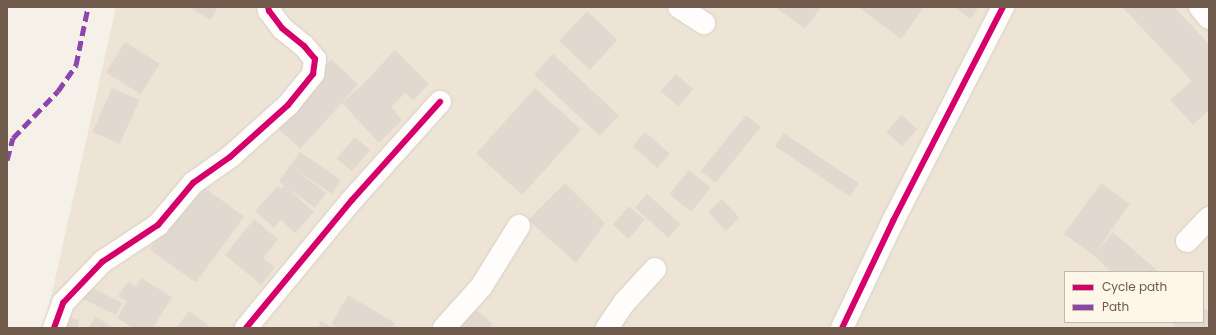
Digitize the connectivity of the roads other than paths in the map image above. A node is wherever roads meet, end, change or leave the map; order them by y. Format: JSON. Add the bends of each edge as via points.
{"nodes":[{"id":1,"x":268,"y":7,"type":"edge"},
{"id":2,"x":679,"y":7,"type":"edge"},
{"id":3,"x":1003,"y":7,"type":"edge"},
{"id":4,"x":1200,"y":7,"type":"edge"},
{"id":5,"x":1209,"y":18,"type":"edge"},
{"id":6,"x":704,"y":23,"type":"dead end"},
{"id":7,"x":440,"y":102,"type":"dead end"},
{"id":8,"x":1209,"y":218,"type":"edge"},
{"id":9,"x":519,"y":226,"type":"dead end"},
{"id":10,"x":1187,"y":241,"type":"dead end"},
{"id":11,"x":654,"y":269,"type":"dead end"},
{"id":12,"x":54,"y":328,"type":"edge"},
{"id":13,"x":246,"y":328,"type":"edge"},
{"id":14,"x":444,"y":328,"type":"edge"},
{"id":15,"x":607,"y":328,"type":"edge"},
{"id":16,"x":842,"y":328,"type":"edge"}],
"edges":[{"from":1,"to":12,"type":"street","via":[[282,28],[304,46],[315,60],[313,74],[288,105],[230,158],[193,183],[158,225],[102,262],[63,303]]},
{"from":2,"to":6,"type":"street"},
{"from":3,"to":16,"type":"street","via":[[893,221]]},
{"from":4,"to":5,"type":"street"},
{"from":7,"to":13,"type":"street","via":[[352,200]]},
{"from":8,"to":10,"type":"street"},
{"from":9,"to":14,"type":"street","via":[[481,287]]},
{"from":11,"to":15,"type":"street","via":[[624,303]]}]}
